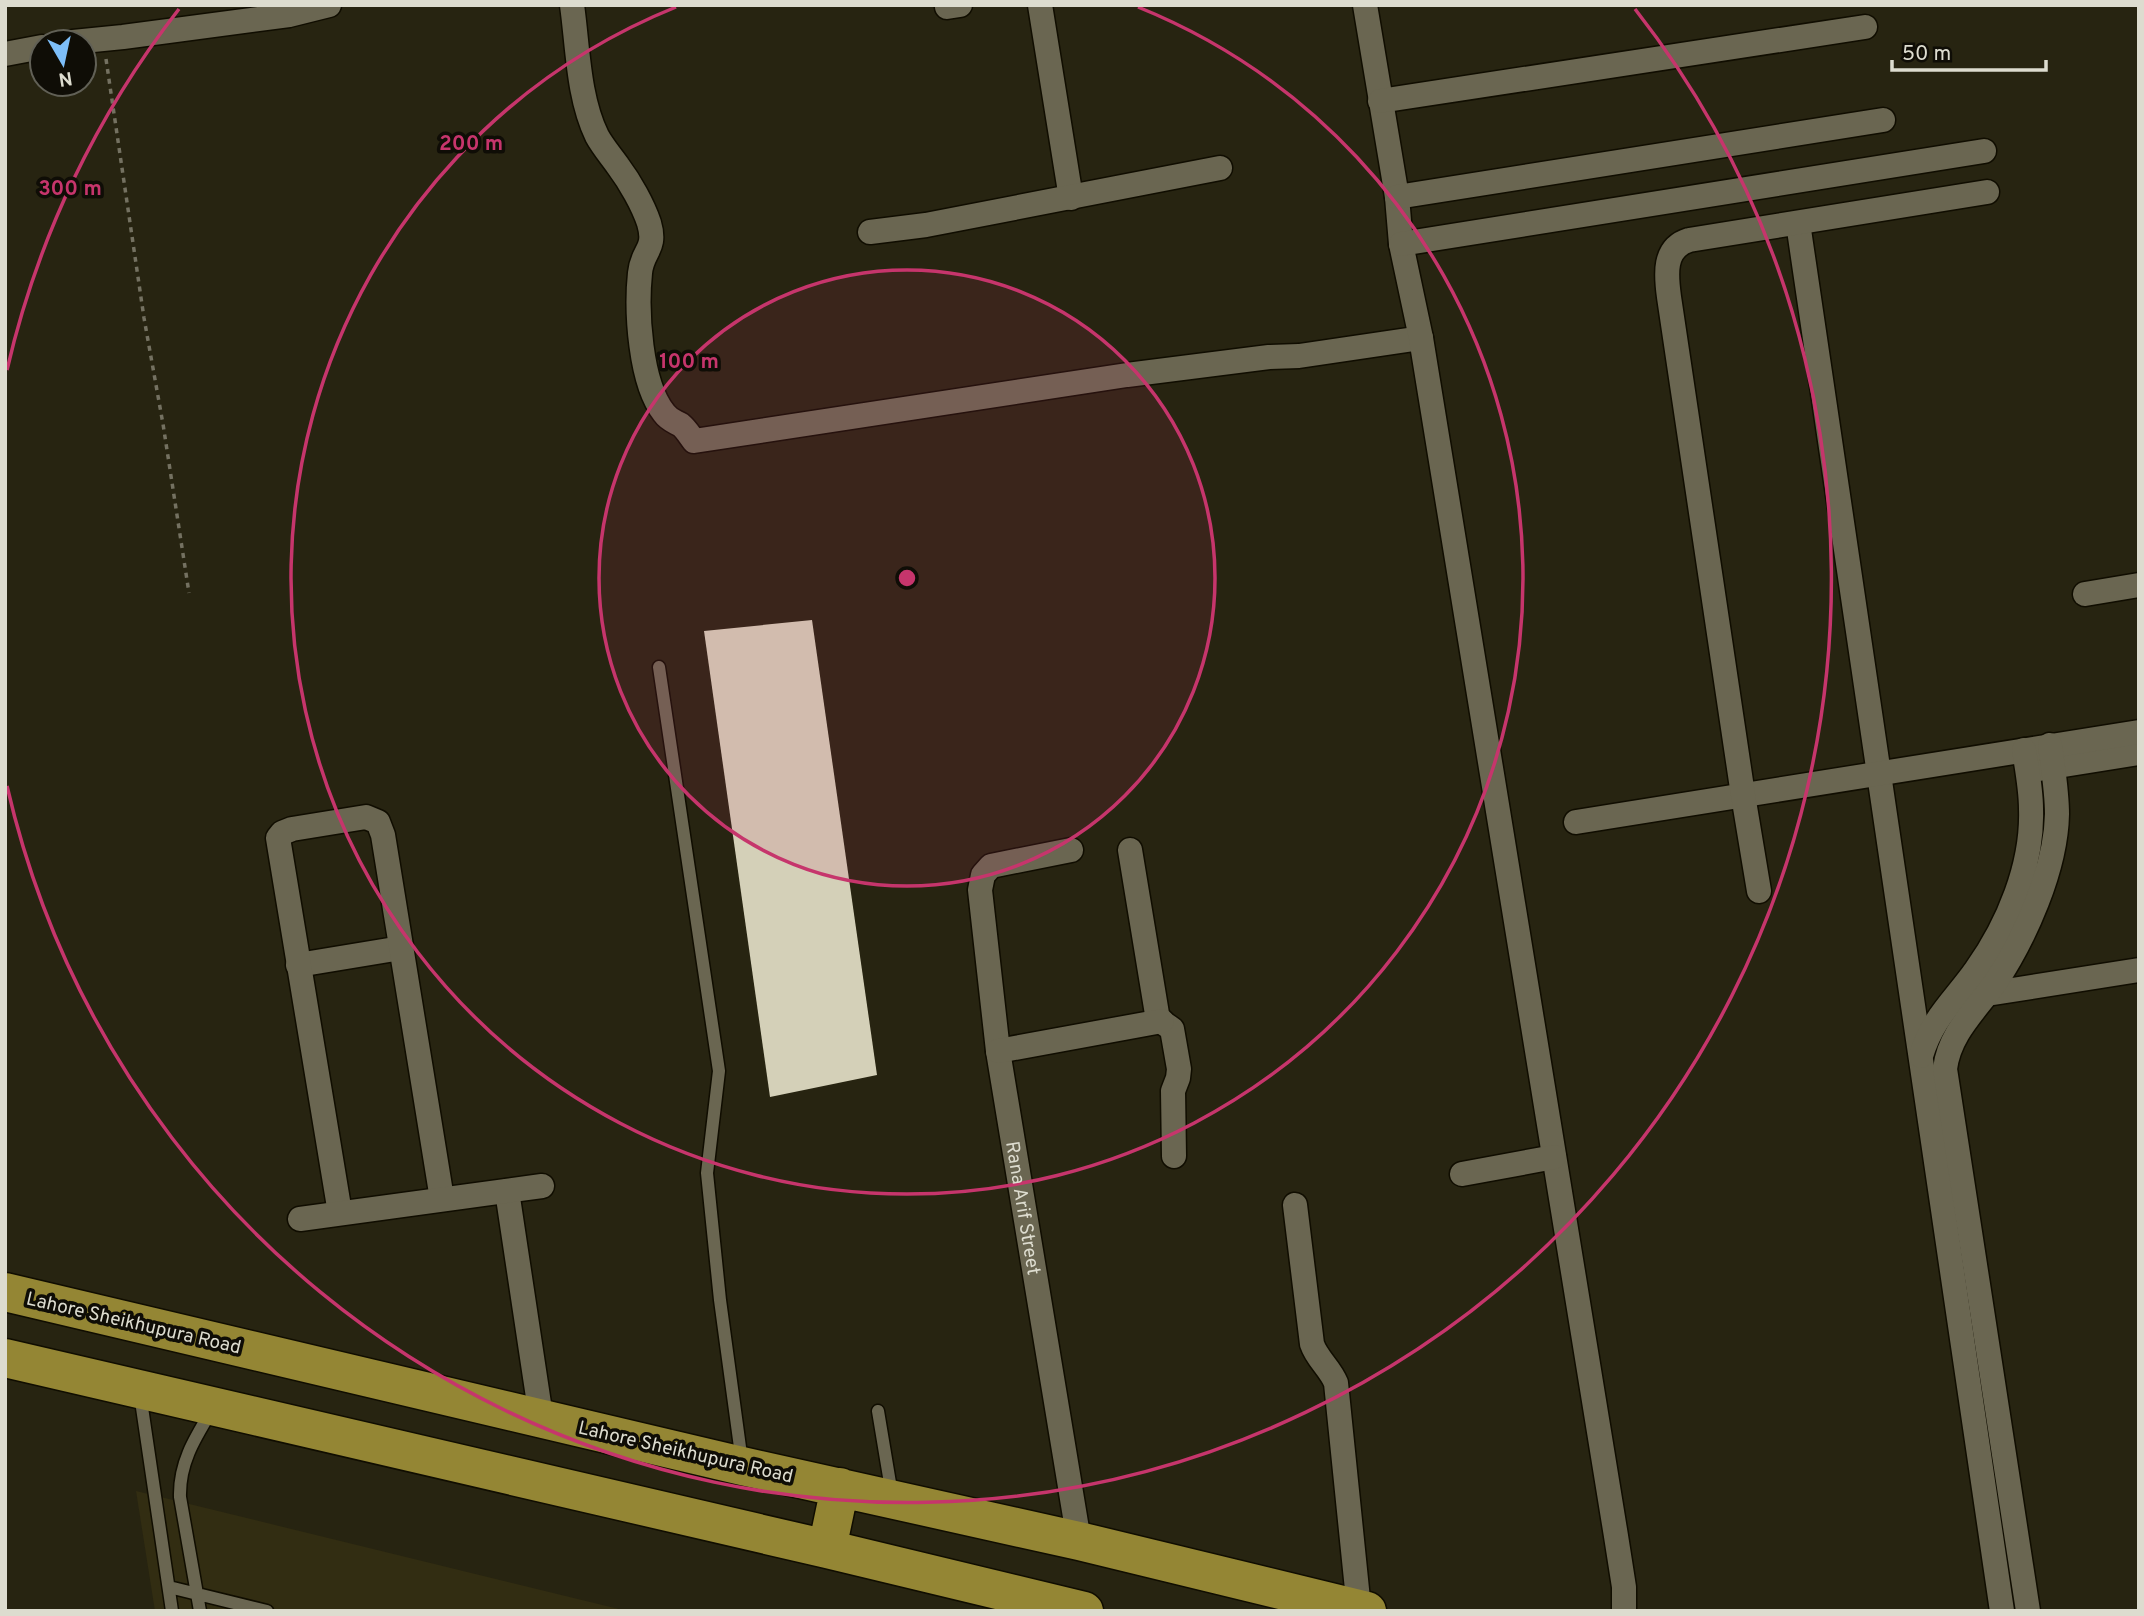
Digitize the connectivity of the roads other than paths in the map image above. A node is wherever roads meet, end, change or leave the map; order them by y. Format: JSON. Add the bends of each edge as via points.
{"nodes":[{"id":1,"x":329,"y":5,"type":"edge"},
{"id":2,"x":572,"y":5,"type":"edge"},
{"id":3,"x":1041,"y":5,"type":"edge"},
{"id":4,"x":1365,"y":5,"type":"edge"},
{"id":5,"x":1865,"y":27,"type":"dead end"},
{"id":6,"x":98,"y":40,"type":"edge"},
{"id":7,"x":28,"y":50,"type":"edge"},
{"id":8,"x":5,"y":54,"type":"edge"},
{"id":9,"x":1380,"y":101,"type":"junction"},
{"id":10,"x":1883,"y":120,"type":"dead end"},
{"id":11,"x":1984,"y":151,"type":"dead end"},
{"id":12,"x":1220,"y":168,"type":"dead end"},
{"id":13,"x":1987,"y":192,"type":"dead end"},
{"id":14,"x":1397,"y":197,"type":"junction"},
{"id":15,"x":1071,"y":198,"type":"junction"},
{"id":16,"x":1798,"y":223,"type":"junction"},
{"id":17,"x":870,"y":232,"type":"dead end"},
{"id":18,"x":1401,"y":244,"type":"junction"},
{"id":19,"x":1421,"y":338,"type":"junction"},
{"id":20,"x":2139,"y":585,"type":"edge"},
{"id":21,"x":2085,"y":594,"type":"dead end"},
{"id":22,"x":659,"y":667,"type":"dead end"},
{"id":23,"x":2139,"y":732,"type":"edge"},
{"id":24,"x":2139,"y":753,"type":"edge"},
{"id":25,"x":2051,"y":756,"type":"junction"},
{"id":26,"x":2026,"y":761,"type":"junction"},
{"id":27,"x":1879,"y":774,"type":"junction"},
{"id":28,"x":1743,"y":795,"type":"junction"},
{"id":29,"x":1576,"y":822,"type":"dead end"},
{"id":30,"x":1071,"y":850,"type":"dead end"},
{"id":31,"x":1130,"y":850,"type":"dead end"},
{"id":32,"x":1759,"y":891,"type":"dead end"},
{"id":33,"x":401,"y":948,"type":"junction"},
{"id":34,"x":298,"y":965,"type":"junction"},
{"id":35,"x":2139,"y":971,"type":"edge"},
{"id":36,"x":1987,"y":994,"type":"junction"},
{"id":37,"x":1161,"y":1021,"type":"junction"},
{"id":38,"x":998,"y":1051,"type":"junction"},
{"id":39,"x":1921,"y":1057,"type":"junction"},
{"id":40,"x":1174,"y":1156,"type":"dead end"},
{"id":41,"x":1555,"y":1157,"type":"junction"},
{"id":42,"x":1462,"y":1174,"type":"dead end"},
{"id":43,"x":542,"y":1186,"type":"dead end"},
{"id":44,"x":506,"y":1191,"type":"junction"},
{"id":45,"x":442,"y":1199,"type":"junction"},
{"id":46,"x":1295,"y":1205,"type":"dead end"},
{"id":47,"x":340,"y":1213,"type":"junction"},
{"id":48,"x":300,"y":1219,"type":"dead end"},
{"id":49,"x":5,"y":1292,"type":"edge"},
{"id":50,"x":5,"y":1358,"type":"edge"},
{"id":51,"x":140,"y":1390,"type":"junction"},
{"id":52,"x":214,"y":1407,"type":"junction"},
{"id":53,"x":878,"y":1411,"type":"dead end"},
{"id":54,"x":541,"y":1417,"type":"junction"},
{"id":55,"x":743,"y":1466,"type":"junction"},
{"id":56,"x":840,"y":1487,"type":"junction"},
{"id":57,"x":892,"y":1499,"type":"junction"},
{"id":58,"x":1079,"y":1541,"type":"junction"},
{"id":59,"x":827,"y":1549,"type":"junction"},
{"id":60,"x":169,"y":1587,"type":"junction"},
{"id":61,"x":197,"y":1594,"type":"junction"},
{"id":62,"x":994,"y":1600,"type":"edge"},
{"id":63,"x":1363,"y":1610,"type":"edge"},
{"id":64,"x":172,"y":1611,"type":"edge"},
{"id":65,"x":200,"y":1611,"type":"edge"},
{"id":66,"x":267,"y":1611,"type":"edge"},
{"id":67,"x":1084,"y":1611,"type":"edge"},
{"id":68,"x":1624,"y":1611,"type":"edge"},
{"id":69,"x":2002,"y":1611,"type":"edge"},
{"id":70,"x":2028,"y":1611,"type":"edge"}],
"edges":[{"from":1,"to":6,"type":"street","via":[[289,15]]},
{"from":2,"to":19,"type":"street","via":[[592,125],[623,174],[652,235],[639,283],[647,377],[665,415],[683,426],[694,441],[1127,376]]},
{"from":3,"to":15,"type":"street"},
{"from":4,"to":9,"type":"street"},
{"from":5,"to":9,"type":"street"},
{"from":7,"to":8,"type":"street"},
{"from":9,"to":14,"type":"street"},
{"from":10,"to":14,"type":"street"},
{"from":11,"to":18,"type":"street"},
{"from":12,"to":15,"type":"street"},
{"from":13,"to":16,"type":"street"},
{"from":14,"to":18,"type":"street"},
{"from":15,"to":17,"type":"street"},
{"from":16,"to":27,"type":"street"},
{"from":16,"to":28,"type":"street","via":[[1683,242],[1672,252],[1666,268]]},
{"from":18,"to":19,"type":"street"},
{"from":19,"to":41,"type":"street"},
{"from":20,"to":21,"type":"street"},
{"from":22,"to":55,"type":"lane","via":[[719,1071],[707,1173]]},
{"from":23,"to":25,"type":"street"},
{"from":24,"to":25,"type":"street"},
{"from":25,"to":26,"type":"street"},
{"from":25,"to":36,"type":"street","via":[[2057,815],[2049,863],[2016,948]]},
{"from":26,"to":27,"type":"street"},
{"from":26,"to":39,"type":"street","via":[[2031,826],[2015,895],[1987,953],[1933,1025]]},
{"from":27,"to":28,"type":"street"},
{"from":27,"to":39,"type":"street"},
{"from":28,"to":29,"type":"street"},
{"from":28,"to":32,"type":"street"},
{"from":30,"to":38,"type":"street","name":"Rana Arif Street","via":[[991,866],[983,875],[980,890]]},
{"from":31,"to":37,"type":"street"},
{"from":33,"to":34,"type":"street"},
{"from":33,"to":34,"type":"street","via":[[378,822],[366,817],[292,829],[282,832],[278,841]]},
{"from":33,"to":45,"type":"street"},
{"from":34,"to":47,"type":"street"},
{"from":35,"to":36,"type":"street"},
{"from":36,"to":70,"type":"street","via":[[1954,1038],[1947,1055],[1946,1078]]},
{"from":37,"to":38,"type":"street"},
{"from":37,"to":40,"type":"street","via":[[1172,1028],[1179,1069],[1173,1091]]},
{"from":38,"to":58,"type":"street","name":"Rana Arif Street"},
{"from":39,"to":69,"type":"street"},
{"from":41,"to":42,"type":"street"},
{"from":41,"to":68,"type":"street","via":[[1624,1587]]},
{"from":43,"to":44,"type":"street"},
{"from":44,"to":45,"type":"street"},
{"from":44,"to":54,"type":"street"},
{"from":45,"to":47,"type":"street"},
{"from":46,"to":63,"type":"street","via":[[1314,1352],[1336,1383]]},
{"from":47,"to":48,"type":"street"},
{"from":49,"to":54,"type":"highway","name":"Lahore Sheikhupura Road"},
{"from":50,"to":51,"type":"highway"},
{"from":51,"to":52,"type":"highway"},
{"from":51,"to":60,"type":"lane"},
{"from":52,"to":59,"type":"highway"},
{"from":52,"to":61,"type":"lane","via":[[186,1457],[180,1478]]},
{"from":53,"to":57,"type":"lane"},
{"from":54,"to":55,"type":"highway","name":"Lahore Sheikhupura Road"},
{"from":55,"to":56,"type":"highway","name":"Lahore Sheikhupura Road"},
{"from":56,"to":57,"type":"highway","name":"Lahore Sheikhupura Road"},
{"from":56,"to":59,"type":"highway"},
{"from":57,"to":58,"type":"highway","name":"Lahore Sheikhupura Road"},
{"from":58,"to":63,"type":"highway","name":"Lahore Sheikhupura Road"},
{"from":59,"to":62,"type":"highway"},
{"from":60,"to":61,"type":"lane"},
{"from":60,"to":64,"type":"lane"},
{"from":61,"to":65,"type":"lane"},
{"from":61,"to":66,"type":"lane"},
{"from":62,"to":67,"type":"highway"}]}
